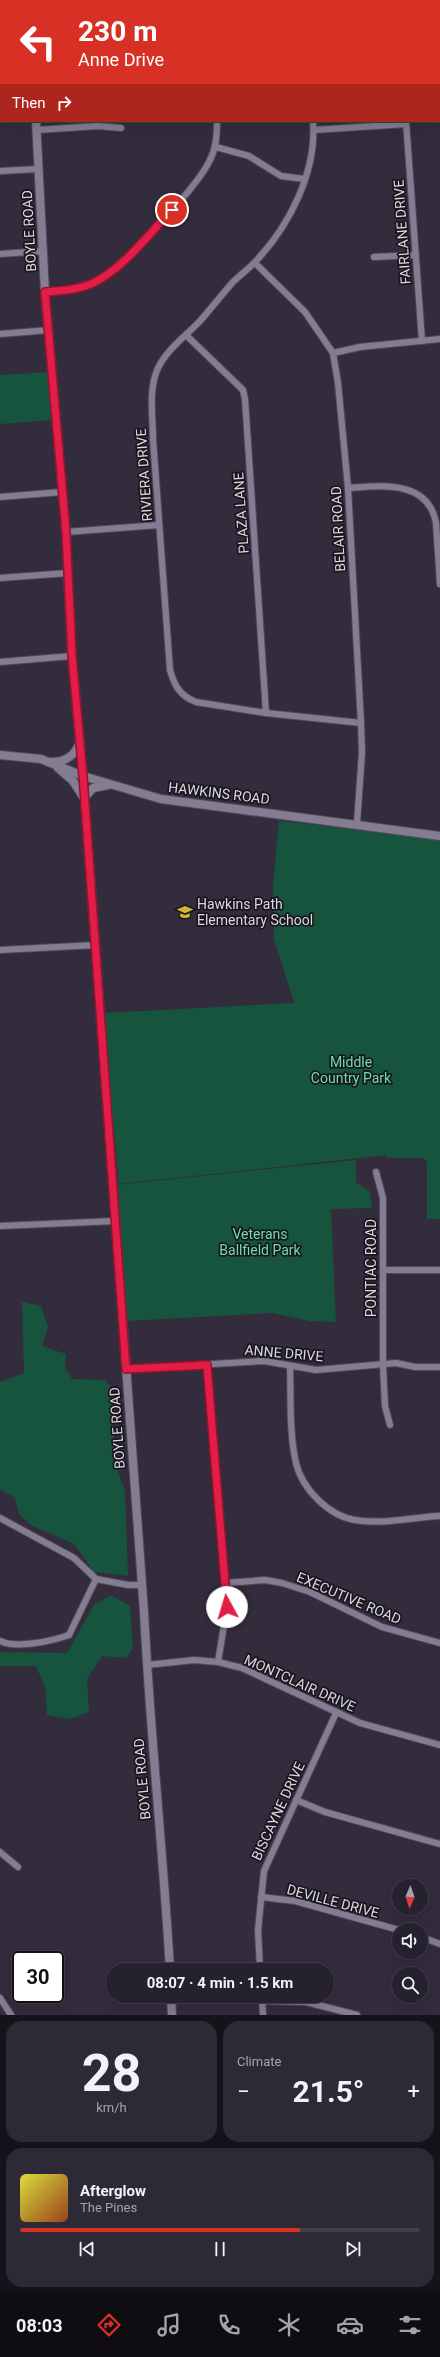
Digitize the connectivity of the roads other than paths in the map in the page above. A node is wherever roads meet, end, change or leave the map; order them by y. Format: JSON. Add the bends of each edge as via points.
{"nodes":[{"id":1,"x":36,"y":122,"type":"edge"},
{"id":2,"x":217,"y":122,"type":"edge"},
{"id":3,"x":313,"y":122,"type":"edge"},
{"id":4,"x":406,"y":123,"type":"edge"},
{"id":5,"x":121,"y":128,"type":"dead end"},
{"id":6,"x":37,"y":130,"type":"junction"},
{"id":7,"x":314,"y":130,"type":"junction"},
{"id":8,"x":216,"y":147,"type":"junction"},
{"id":9,"x":39,"y":169,"type":"junction"},
{"id":10,"x":0,"y":171,"type":"edge"},
{"id":11,"x":304,"y":180,"type":"junction"},
{"id":12,"x":43,"y":251,"type":"junction"},
{"id":13,"x":0,"y":254,"type":"edge"},
{"id":14,"x":415,"y":255,"type":"junction"},
{"id":15,"x":374,"y":257,"type":"dead end"},
{"id":16,"x":255,"y":263,"type":"junction"},
{"id":17,"x":45,"y":292,"type":"junction"},
{"id":18,"x":49,"y":330,"type":"junction"},
{"id":19,"x":0,"y":334,"type":"edge"},
{"id":20,"x":186,"y":335,"type":"junction"},
{"id":21,"x":440,"y":339,"type":"edge"},
{"id":22,"x":422,"y":341,"type":"junction"},
{"id":23,"x":332,"y":353,"type":"junction"},
{"id":24,"x":348,"y":488,"type":"junction"},
{"id":25,"x":62,"y":492,"type":"junction"},
{"id":26,"x":0,"y":497,"type":"edge"},
{"id":27,"x":159,"y":525,"type":"junction"},
{"id":28,"x":66,"y":532,"type":"junction"},
{"id":29,"x":68,"y":573,"type":"junction"},
{"id":30,"x":0,"y":578,"type":"edge"},
{"id":31,"x":440,"y":584,"type":"edge"},
{"id":32,"x":72,"y":656,"type":"junction"},
{"id":33,"x":0,"y":662,"type":"edge"},
{"id":34,"x":266,"y":713,"type":"junction"},
{"id":35,"x":361,"y":723,"type":"junction"},
{"id":36,"x":80,"y":741,"type":"junction"},
{"id":37,"x":0,"y":755,"type":"edge"},
{"id":38,"x":50,"y":762,"type":"junction"},
{"id":39,"x":83,"y":776,"type":"junction"},
{"id":40,"x":113,"y":785,"type":"junction"},
{"id":41,"x":84,"y":798,"type":"junction"},
{"id":42,"x":356,"y":824,"type":"junction"},
{"id":43,"x":440,"y":836,"type":"edge"},
{"id":44,"x":96,"y":945,"type":"junction"},
{"id":45,"x":0,"y":950,"type":"edge"},
{"id":46,"x":376,"y":1172,"type":"dead end"},
{"id":47,"x":115,"y":1221,"type":"junction"},
{"id":48,"x":0,"y":1226,"type":"edge"},
{"id":49,"x":384,"y":1270,"type":"junction"},
{"id":50,"x":440,"y":1270,"type":"edge"},
{"id":51,"x":207,"y":1365,"type":"junction"},
{"id":52,"x":383,"y":1365,"type":"junction"},
{"id":53,"x":290,"y":1366,"type":"junction"},
{"id":54,"x":440,"y":1367,"type":"edge"},
{"id":55,"x":126,"y":1369,"type":"junction"},
{"id":56,"x":390,"y":1426,"type":"dead end"},
{"id":57,"x":440,"y":1516,"type":"edge"},
{"id":58,"x":0,"y":1518,"type":"edge"},
{"id":59,"x":96,"y":1579,"type":"junction"},
{"id":60,"x":224,"y":1583,"type":"junction"},
{"id":61,"x":142,"y":1585,"type":"junction"},
{"id":62,"x":0,"y":1641,"type":"edge"},
{"id":63,"x":440,"y":1643,"type":"edge"},
{"id":64,"x":218,"y":1662,"type":"junction"},
{"id":65,"x":147,"y":1665,"type":"junction"},
{"id":66,"x":336,"y":1713,"type":"junction"},
{"id":67,"x":440,"y":1745,"type":"edge"},
{"id":68,"x":296,"y":1800,"type":"junction"},
{"id":69,"x":440,"y":1844,"type":"edge"},
{"id":70,"x":0,"y":1852,"type":"edge"},
{"id":71,"x":18,"y":1866,"type":"dead end"},
{"id":72,"x":261,"y":1897,"type":"junction"},
{"id":73,"x":392,"y":1928,"type":"edge"},
{"id":74,"x":428,"y":1940,"type":"edge"},
{"id":75,"x":440,"y":1944,"type":"edge"},
{"id":76,"x":170,"y":1963,"type":"edge"},
{"id":77,"x":260,"y":1963,"type":"edge"},
{"id":78,"x":0,"y":1998,"type":"edge"},
{"id":79,"x":171,"y":2003,"type":"edge"},
{"id":80,"x":263,"y":2003,"type":"edge"},
{"id":81,"x":310,"y":2003,"type":"edge"},
{"id":82,"x":11,"y":2015,"type":"edge"},
{"id":83,"x":172,"y":2015,"type":"edge"},
{"id":84,"x":264,"y":2015,"type":"edge"},
{"id":85,"x":357,"y":2015,"type":"edge"}],
"edges":[{"from":1,"to":6,"type":"street","name":"BOYLE ROAD"},
{"from":2,"to":8,"type":"street"},
{"from":3,"to":7,"type":"street","name":"RIVIERA DRIVE"},
{"from":4,"to":7,"type":"street"},
{"from":4,"to":14,"type":"street","name":"FAIRLANE DRIVE"},
{"from":5,"to":6,"type":"street","via":[[98,126]]},
{"from":6,"to":9,"type":"street","name":"BOYLE ROAD"},
{"from":7,"to":11,"type":"street","name":"RIVIERA DRIVE","via":[[310,162]]},
{"from":8,"to":11,"type":"street","via":[[249,156],[281,176]]},
{"from":8,"to":17,"type":"street","via":[[208,164],[183,199],[118,266],[91,284]]},
{"from":9,"to":10,"type":"street"},
{"from":9,"to":12,"type":"street","name":"BOYLE ROAD"},
{"from":11,"to":16,"type":"street","name":"RIVIERA DRIVE","via":[[287,218]]},
{"from":12,"to":13,"type":"street"},
{"from":12,"to":17,"type":"street","name":"BOYLE ROAD"},
{"from":14,"to":15,"type":"street"},
{"from":14,"to":22,"type":"street","name":"FAIRLANE DRIVE"},
{"from":16,"to":20,"type":"street","name":"RIVIERA DRIVE","via":[[233,282]]},
{"from":16,"to":23,"type":"street","name":"BELAIR ROAD","via":[[305,312]]},
{"from":17,"to":18,"type":"street","name":"BOYLE ROAD"},
{"from":18,"to":19,"type":"street"},
{"from":18,"to":25,"type":"street","name":"BOYLE ROAD"},
{"from":20,"to":27,"type":"street","name":"RIVIERA DRIVE","via":[[158,367],[153,383],[151,402]]},
{"from":20,"to":34,"type":"street","name":"PLAZA LANE","via":[[243,390],[245,399]]},
{"from":21,"to":22,"type":"street"},
{"from":22,"to":23,"type":"street","via":[[360,347]]},
{"from":23,"to":24,"type":"street","name":"BELAIR ROAD","via":[[338,383]]},
{"from":24,"to":31,"type":"street","via":[[389,486],[407,489],[427,504],[434,513],[436,523]]},
{"from":24,"to":35,"type":"street","name":"BELAIR ROAD"},
{"from":25,"to":26,"type":"street"},
{"from":25,"to":28,"type":"street","name":"BOYLE ROAD"},
{"from":27,"to":28,"type":"street"},
{"from":27,"to":34,"type":"street","name":"RIVIERA DRIVE","via":[[170,670],[176,688],[188,699],[196,702]]},
{"from":28,"to":29,"type":"street","name":"BOYLE ROAD"},
{"from":29,"to":30,"type":"street"},
{"from":29,"to":32,"type":"street","name":"BOYLE ROAD"},
{"from":32,"to":33,"type":"street"},
{"from":32,"to":36,"type":"street","name":"BOYLE ROAD"},
{"from":34,"to":35,"type":"street","name":"RIVIERA DRIVE"},
{"from":35,"to":42,"type":"street","name":"BELAIR ROAD","via":[[362,752]]},
{"from":36,"to":38,"type":"street","via":[[73,755],[67,760]]},
{"from":36,"to":39,"type":"street","name":"BOYLE ROAD"},
{"from":37,"to":38,"type":"street","name":"HAWKINS ROAD","via":[[28,756]]},
{"from":38,"to":39,"type":"street","name":"HAWKINS ROAD"},
{"from":38,"to":41,"type":"street","via":[[74,781]]},
{"from":39,"to":40,"type":"street","name":"HAWKINS ROAD"},
{"from":39,"to":41,"type":"street","name":"BOYLE ROAD"},
{"from":40,"to":41,"type":"street","via":[[92,788]]},
{"from":40,"to":42,"type":"street","name":"HAWKINS ROAD","via":[[161,799]]},
{"from":41,"to":44,"type":"street","name":"BOYLE ROAD"},
{"from":42,"to":43,"type":"street","name":"HAWKINS ROAD"},
{"from":44,"to":45,"type":"street"},
{"from":44,"to":47,"type":"street","name":"BOYLE ROAD"},
{"from":46,"to":49,"type":"street","name":"PONTIAC ROAD","via":[[383,1198]]},
{"from":47,"to":48,"type":"street"},
{"from":47,"to":55,"type":"street","name":"BOYLE ROAD"},
{"from":49,"to":50,"type":"street"},
{"from":49,"to":52,"type":"street","name":"PONTIAC ROAD"},
{"from":51,"to":53,"type":"street","name":"ANNE DRIVE","via":[[264,1361]]},
{"from":51,"to":55,"type":"street","name":"ANNE DRIVE"},
{"from":51,"to":60,"type":"street"},
{"from":52,"to":53,"type":"street","name":"ANNE DRIVE","via":[[316,1370]]},
{"from":52,"to":54,"type":"street","name":"ANNE DRIVE","via":[[396,1363],[415,1367]]},
{"from":52,"to":56,"type":"street","name":"PONTIAC ROAD","via":[[385,1406]]},
{"from":53,"to":57,"type":"street","via":[[296,1464],[311,1491],[321,1502],[334,1512],[354,1520]]},
{"from":55,"to":61,"type":"street","name":"BOYLE ROAD"},
{"from":58,"to":59,"type":"street","via":[[74,1558]]},
{"from":59,"to":61,"type":"street"},
{"from":59,"to":62,"type":"street","via":[[69,1634],[53,1641],[8,1645]]},
{"from":60,"to":63,"type":"street","name":"EXECUTIVE ROAD","via":[[265,1580],[282,1582],[310,1592],[382,1627]]},
{"from":60,"to":64,"type":"street","via":[[227,1607]]},
{"from":61,"to":65,"type":"street","name":"BOYLE ROAD"},
{"from":64,"to":65,"type":"street","name":"MONTCLAIR DRIVE","via":[[194,1660]]},
{"from":64,"to":66,"type":"street","name":"MONTCLAIR DRIVE","via":[[242,1668]]},
{"from":65,"to":76,"type":"street","name":"BOYLE ROAD"},
{"from":66,"to":67,"type":"street","name":"MONTCLAIR DRIVE","via":[[360,1723]]},
{"from":66,"to":68,"type":"street","name":"BISCAYNE DRIVE"},
{"from":68,"to":69,"type":"street","via":[[325,1812]]},
{"from":68,"to":72,"type":"street","name":"BISCAYNE DRIVE","via":[[266,1864],[260,1886]]},
{"from":70,"to":71,"type":"street"},
{"from":72,"to":73,"type":"street","name":"DEVILLE DRIVE","via":[[295,1901]]},
{"from":72,"to":77,"type":"street","name":"BISCAYNE DRIVE","via":[[258,1930]]},
{"from":74,"to":75,"type":"street"},
{"from":78,"to":82,"type":"street"},
{"from":79,"to":83,"type":"street"},
{"from":80,"to":84,"type":"street"},
{"from":81,"to":85,"type":"street"}]}
